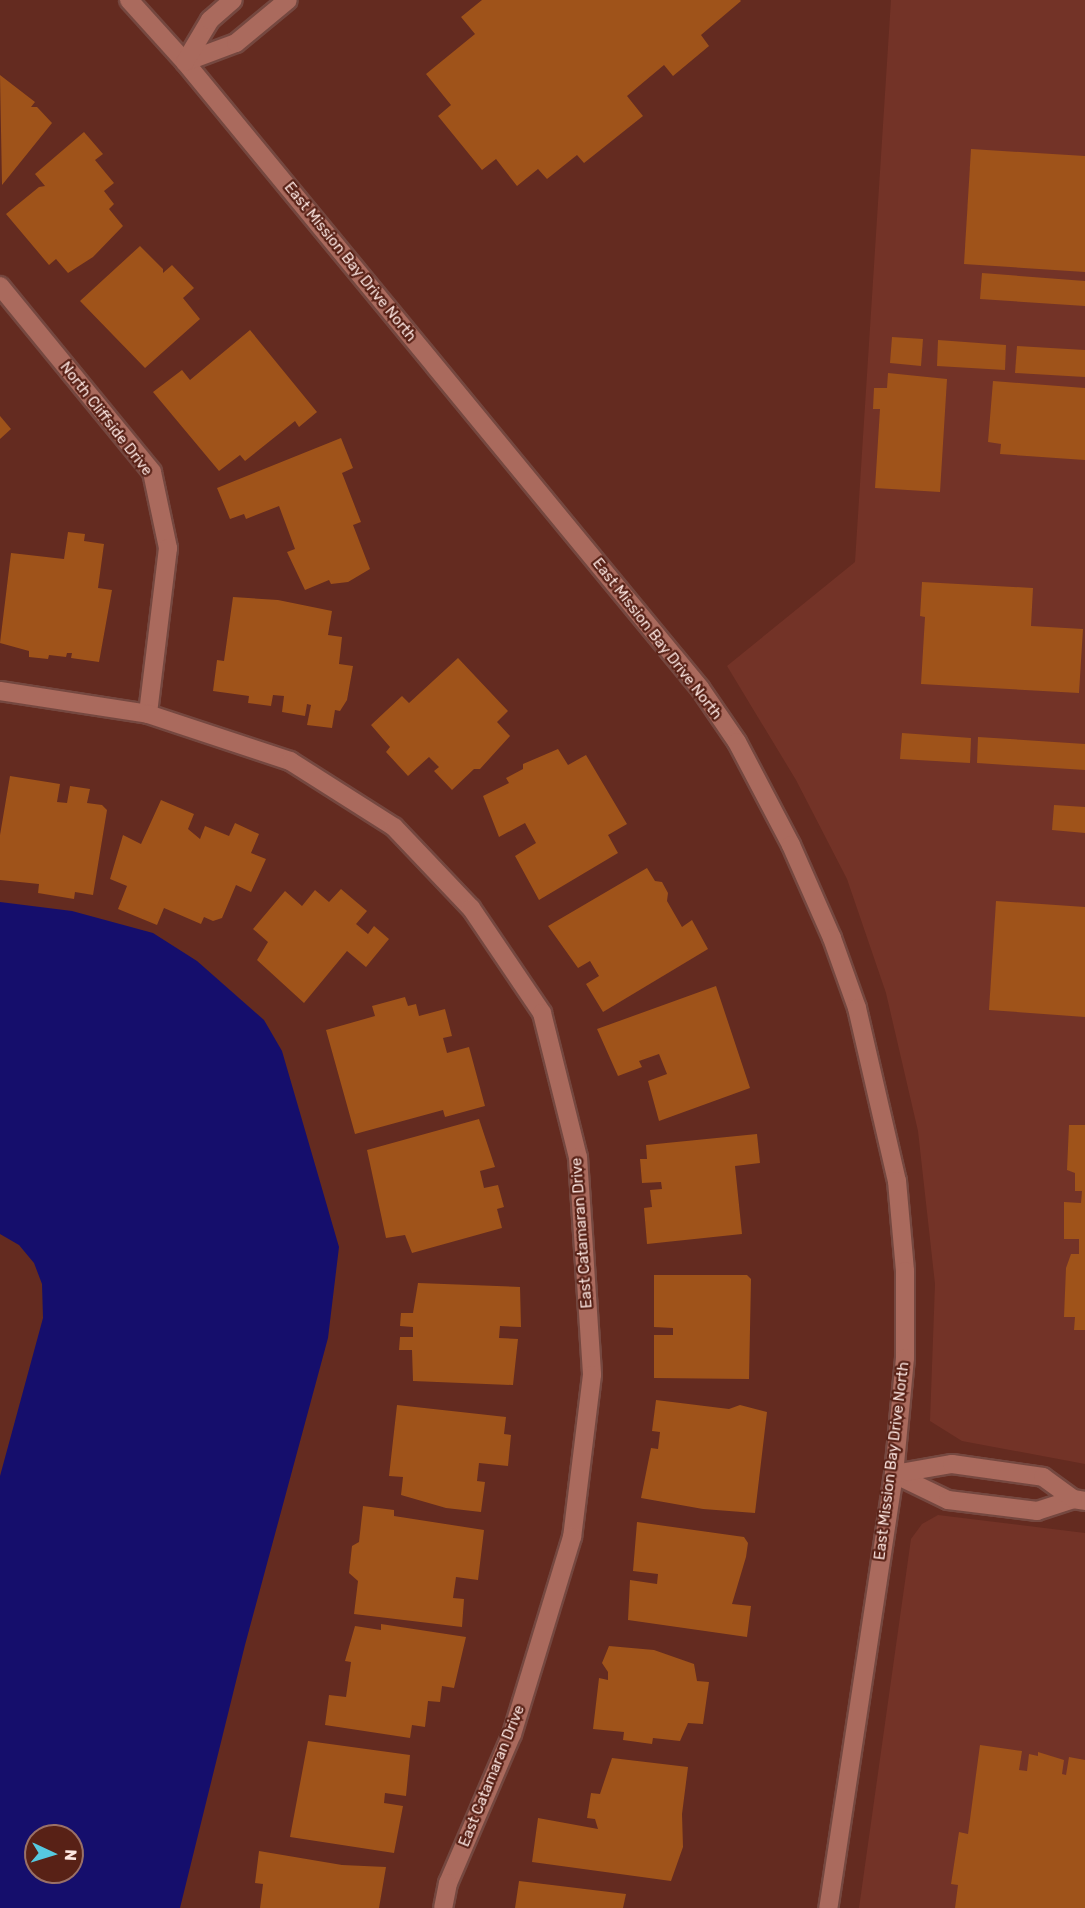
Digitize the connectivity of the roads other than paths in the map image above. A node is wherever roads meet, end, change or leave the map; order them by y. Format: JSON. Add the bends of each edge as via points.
{"nodes":[{"id":1,"x":129,"y":0,"type":"edge"},
{"id":2,"x":233,"y":0,"type":"edge"},
{"id":3,"x":288,"y":0,"type":"edge"},
{"id":4,"x":184,"y":62,"type":"junction"},
{"id":5,"x":0,"y":286,"type":"edge"},
{"id":6,"x":0,"y":691,"type":"edge"},
{"id":7,"x":148,"y":714,"type":"junction"},
{"id":8,"x":894,"y":1474,"type":"junction"},
{"id":9,"x":1079,"y":1500,"type":"edge"},
{"id":10,"x":443,"y":1908,"type":"edge"},
{"id":11,"x":828,"y":1908,"type":"edge"}],
"edges":[{"from":1,"to":4,"type":"street","name":"East Mission Bay Drive North"},
{"from":2,"to":4,"type":"street","via":[[210,20]]},
{"from":3,"to":4,"type":"street","via":[[236,43]]},
{"from":4,"to":8,"type":"street","name":"East Mission Bay Drive North","via":[[700,688],[737,742],[791,845],[832,938],[857,1008],[897,1181],[905,1271],[905,1358]]},
{"from":5,"to":7,"type":"street","name":"North Cliffside Drive","via":[[152,472],[168,548]]},
{"from":6,"to":7,"type":"street","name":"East Catamaran Drive"},
{"from":7,"to":10,"type":"street","name":"East Catamaran Drive","via":[[290,762],[394,827],[471,908],[542,1013],[573,1135],[578,1157],[592,1376],[572,1536],[512,1734],[448,1883]]},
{"from":8,"to":9,"type":"street","via":[[952,1464],[1042,1478]]},
{"from":8,"to":9,"type":"street","via":[[948,1500],[1037,1511]]},
{"from":8,"to":11,"type":"street","name":"East Mission Bay Drive North"}]}
